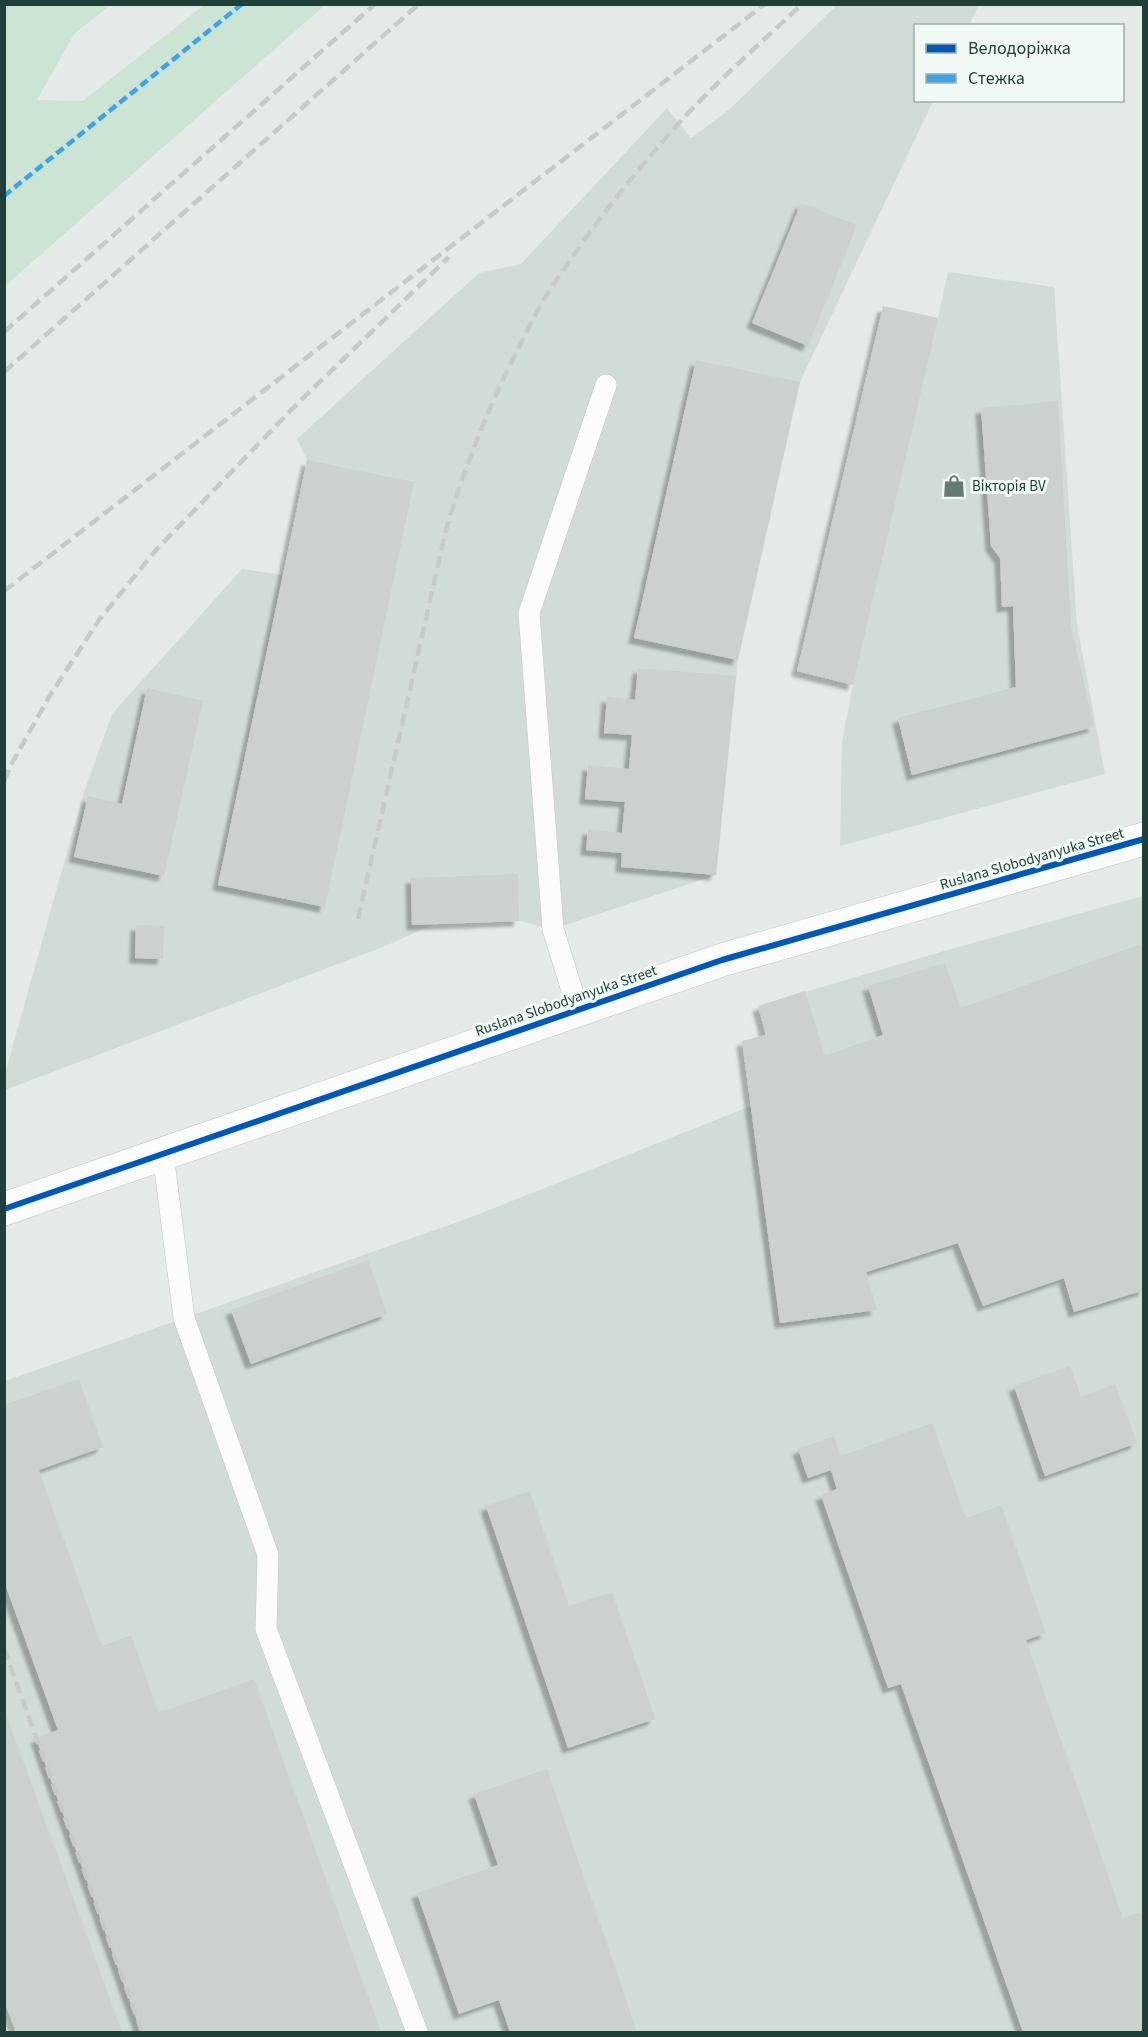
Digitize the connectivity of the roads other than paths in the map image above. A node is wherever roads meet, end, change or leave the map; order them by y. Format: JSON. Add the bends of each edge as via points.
{"nodes":[{"id":1,"x":606,"y":385,"type":"dead end"},
{"id":2,"x":1143,"y":839,"type":"edge"},
{"id":3,"x":578,"y":1010,"type":"junction"},
{"id":4,"x":163,"y":1154,"type":"junction"},
{"id":5,"x":4,"y":1209,"type":"edge"},
{"id":6,"x":417,"y":2032,"type":"edge"}],
"edges":[{"from":1,"to":3,"type":"lane","via":[[529,613],[554,928]]},
{"from":2,"to":3,"type":"street","name":"Ruslana Slobodyanyuka Street","via":[[722,960]]},
{"from":3,"to":4,"type":"street","name":"Ruslana Slobodyanyuka Street"},
{"from":4,"to":5,"type":"street","name":"Ruslana Slobodyanyuka Street"},
{"from":4,"to":6,"type":"lane","via":[[183,1318],[268,1555],[266,1629]]}]}
